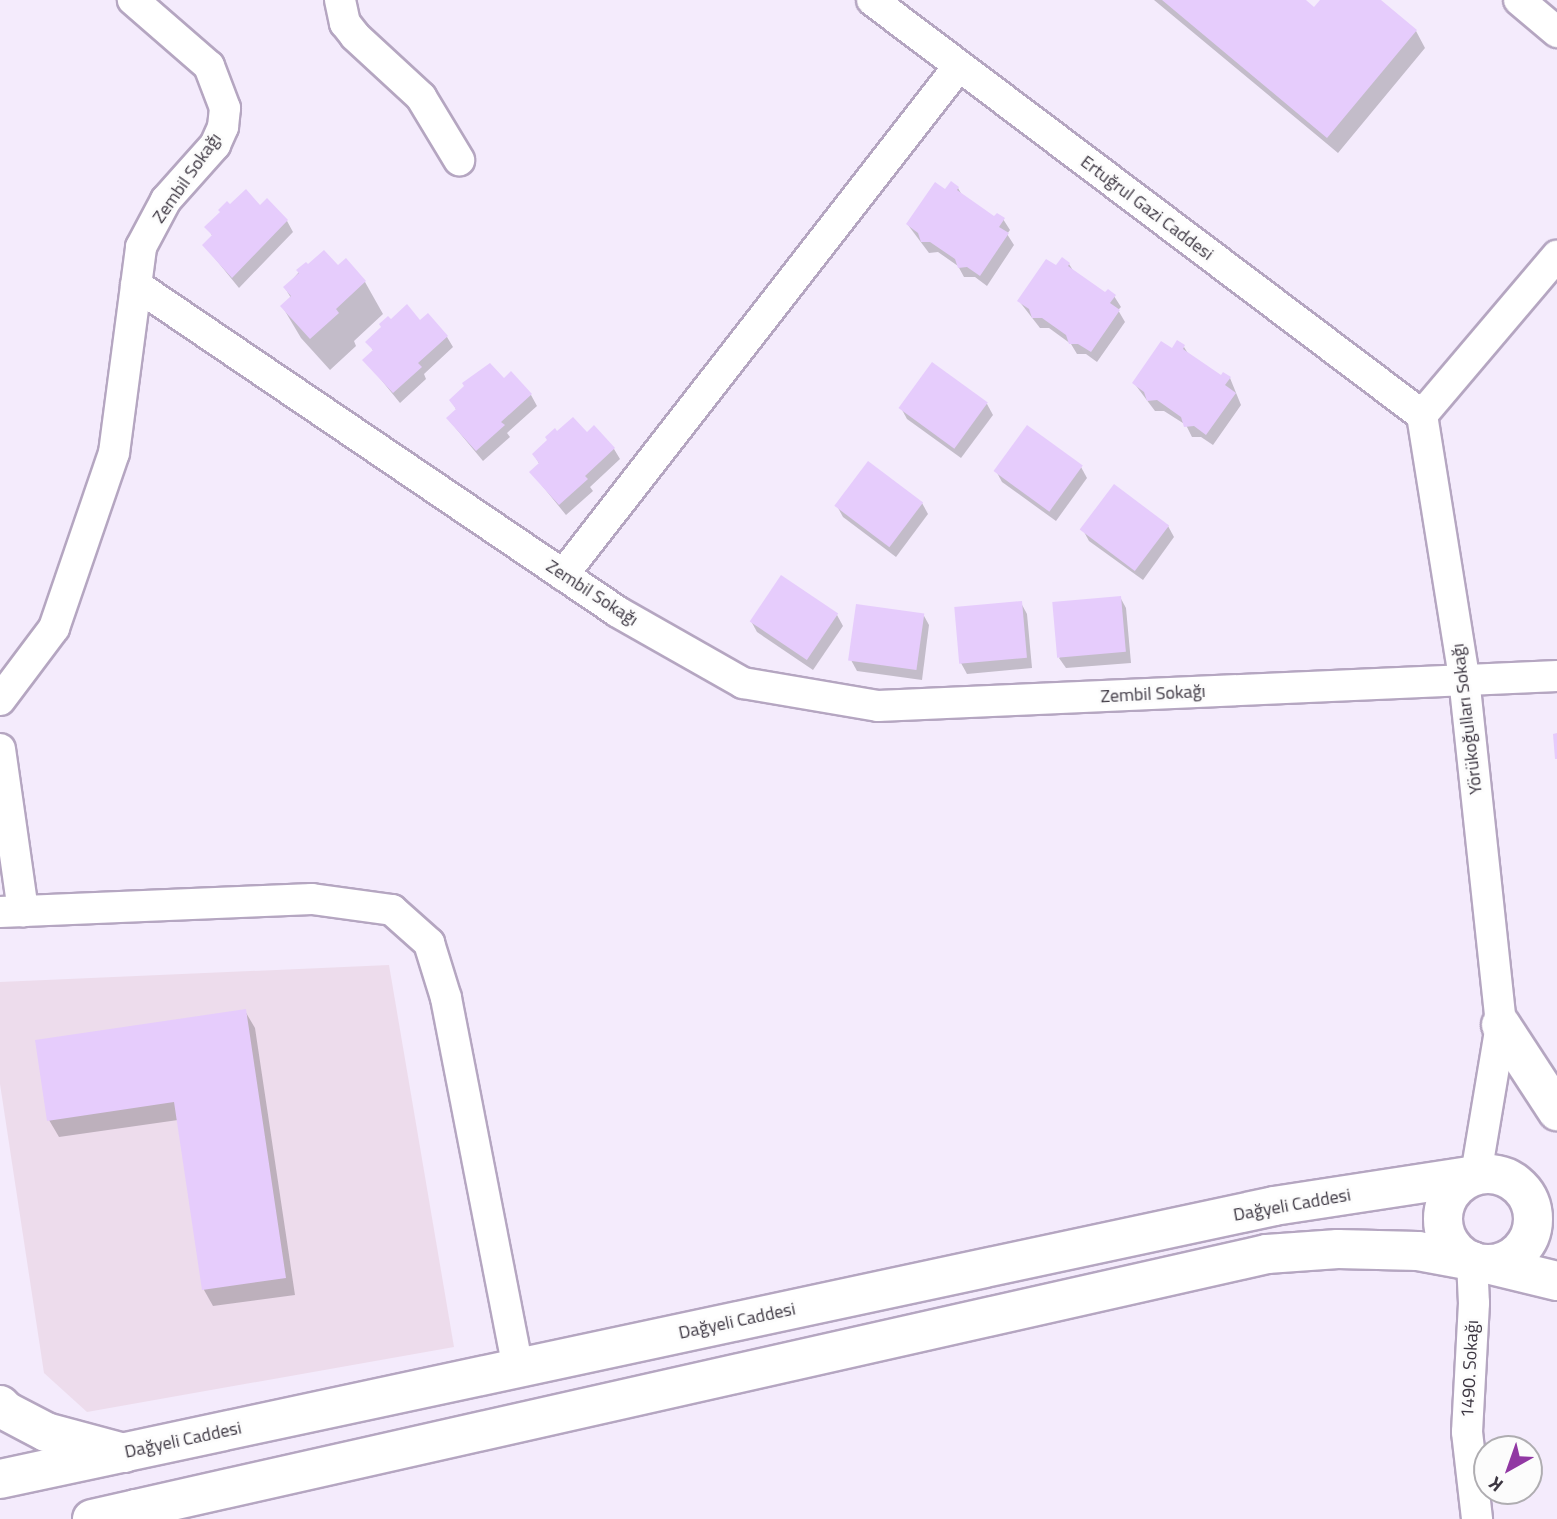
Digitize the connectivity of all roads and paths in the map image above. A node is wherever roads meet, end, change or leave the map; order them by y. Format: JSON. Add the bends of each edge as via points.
{"nodes":[{"id":1,"x":133,"y":0,"type":"edge"},
{"id":2,"x":340,"y":0,"type":"edge"},
{"id":3,"x":872,"y":0,"type":"edge"},
{"id":4,"x":1519,"y":0,"type":"edge"},
{"id":5,"x":1557,"y":32,"type":"edge"},
{"id":6,"x":959,"y":66,"type":"junction"},
{"id":7,"x":459,"y":160,"type":"dead end"},
{"id":8,"x":1557,"y":256,"type":"edge"},
{"id":9,"x":136,"y":285,"type":"junction"},
{"id":10,"x":1422,"y":415,"type":"junction"},
{"id":11,"x":563,"y":575,"type":"junction"},
{"id":12,"x":1557,"y":676,"type":"edge"},
{"id":13,"x":1464,"y":678,"type":"junction"},
{"id":14,"x":0,"y":700,"type":"edge"},
{"id":15,"x":0,"y":750,"type":"edge"},
{"id":16,"x":11,"y":912,"type":"edge"},
{"id":17,"x":1501,"y":1026,"type":"junction"},
{"id":18,"x":1557,"y":1111,"type":"edge"},
{"id":19,"x":1491,"y":1176,"type":"junction"},
{"id":20,"x":1557,"y":1197,"type":"edge"},
{"id":21,"x":1479,"y":1263,"type":"junction"},
{"id":22,"x":1557,"y":1282,"type":"edge"},
{"id":23,"x":518,"y":1368,"type":"junction"},
{"id":24,"x":0,"y":1405,"type":"edge"},
{"id":25,"x":124,"y":1453,"type":"junction"},
{"id":26,"x":0,"y":1479,"type":"edge"},
{"id":27,"x":131,"y":1514,"type":"edge"},
{"id":28,"x":92,"y":1519,"type":"edge"},
{"id":29,"x":1477,"y":1519,"type":"edge"}],
"edges":[{"from":1,"to":9,"type":"street","name":"Zembil Sokağı","via":[[209,66],[225,108],[215,145],[166,200],[141,247]]},
{"from":2,"to":7,"type":"street","via":[[350,30],[421,97]]},
{"from":3,"to":6,"type":"street","name":"Ertuğrul Gazi Caddesi"},
{"from":4,"to":5,"type":"street"},
{"from":6,"to":10,"type":"street","name":"Ertuğrul Gazi Caddesi"},
{"from":6,"to":11,"type":"street"},
{"from":8,"to":10,"type":"street"},
{"from":9,"to":11,"type":"street","name":"Zembil Sokağı"},
{"from":9,"to":14,"type":"street","via":[[114,453],[54,628]]},
{"from":10,"to":13,"type":"street","name":"Yörükoğulları Sokağı"},
{"from":11,"to":13,"type":"street","name":"Zembil Sokağı","via":[[743,683],[878,706]]},
{"from":12,"to":13,"type":"street","name":"Zembil Sokağı"},
{"from":13,"to":17,"type":"street","name":"Yörükoğulları Sokağı"},
{"from":15,"to":16,"type":"street"},
{"from":16,"to":23,"type":"street","via":[[312,899],[391,910],[429,943],[446,998]]},
{"from":17,"to":18,"type":"street"},
{"from":17,"to":19,"type":"street","name":"Yörükoğulları Sokağı"},
{"from":19,"to":20,"type":"street"},
{"from":19,"to":21,"type":"street","via":[[1452,1190],[1443,1216],[1450,1243]]},
{"from":19,"to":21,"type":"street","via":[[1519,1186],[1533,1213],[1532,1228],[1516,1255],[1502,1262]]},
{"from":19,"to":23,"type":"street","name":"Dağyeli Caddesi","via":[[1274,1206]]},
{"from":21,"to":22,"type":"street"},
{"from":21,"to":27,"type":"street","via":[[1418,1251],[1338,1249],[1267,1254]]},
{"from":21,"to":29,"type":"street","name":"1490. Sokağı","via":[[1467,1432]]},
{"from":23,"to":25,"type":"street","name":"Dağyeli Caddesi"},
{"from":24,"to":25,"type":"street","via":[[46,1432]]},
{"from":25,"to":26,"type":"street","name":"Dağyeli Caddesi"},
{"from":27,"to":28,"type":"street"}]}
